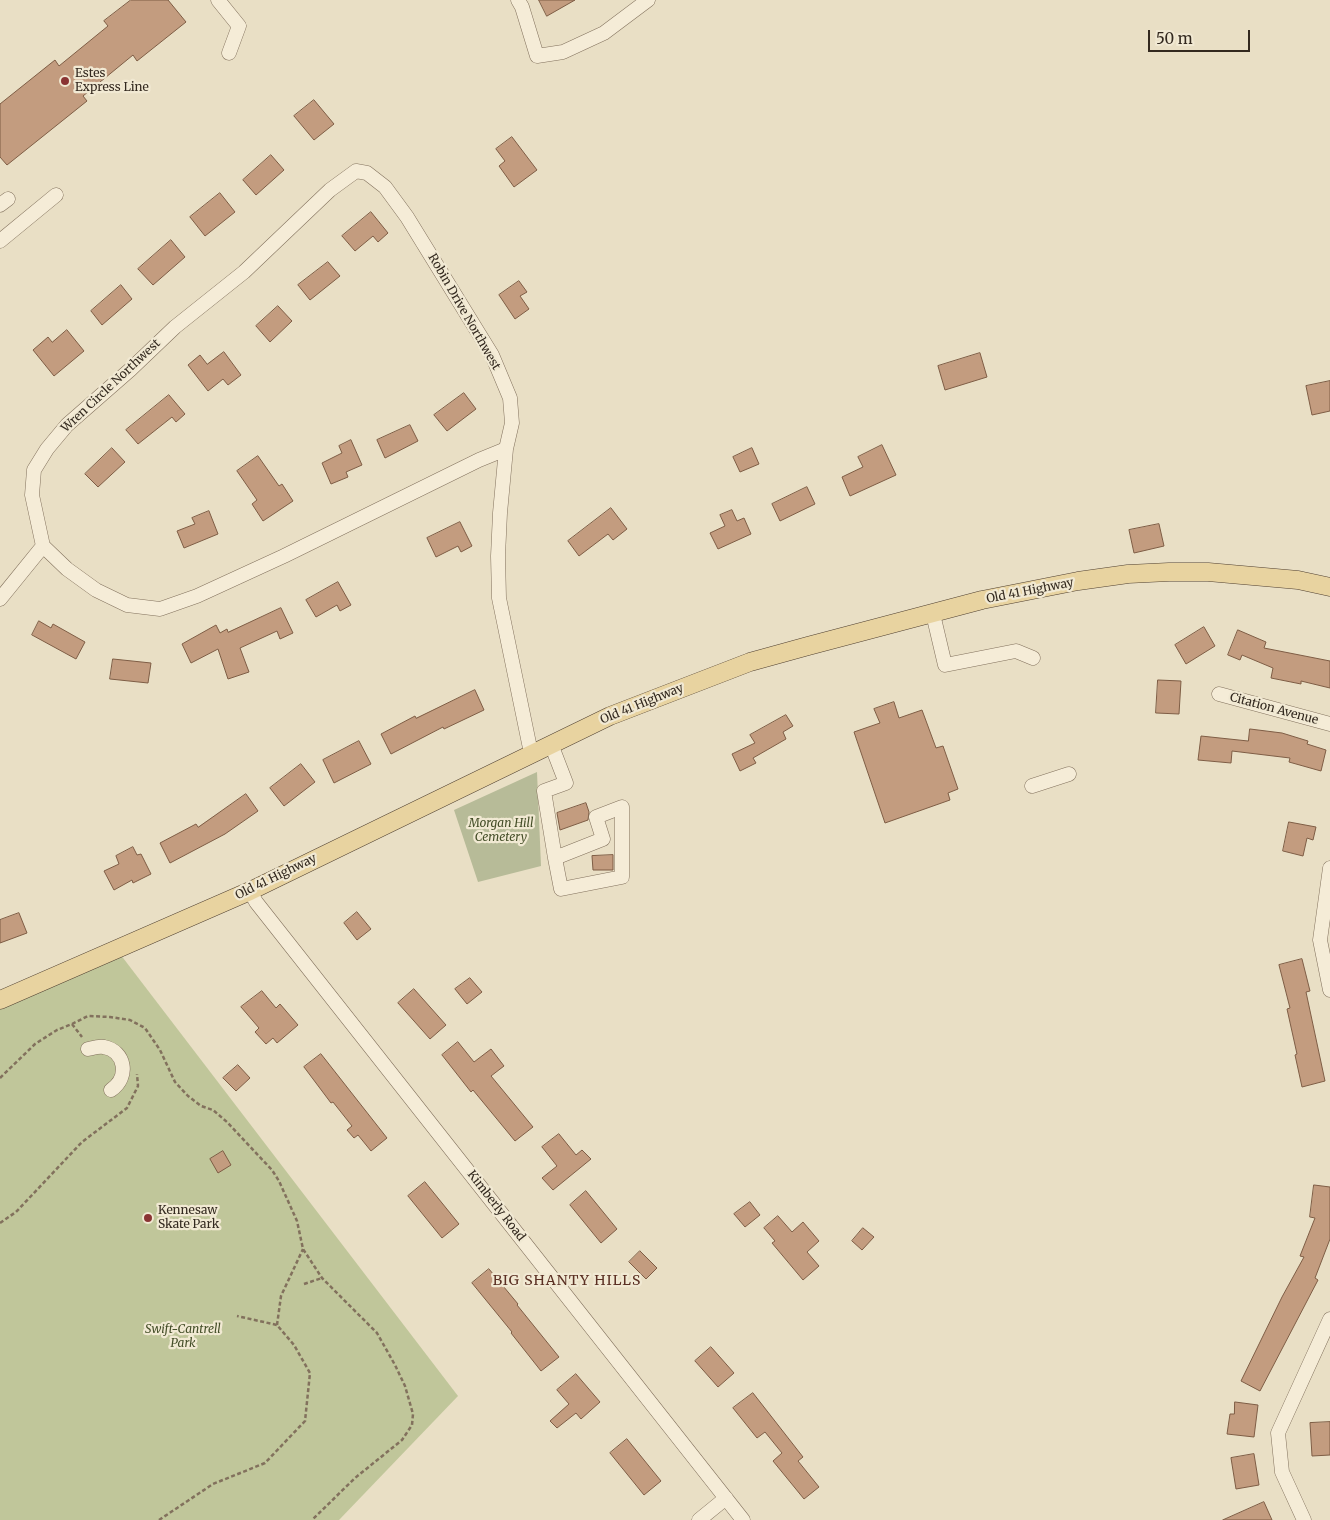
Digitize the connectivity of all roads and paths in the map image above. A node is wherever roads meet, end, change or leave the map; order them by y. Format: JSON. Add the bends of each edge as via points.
{"nodes":[{"id":1,"x":218,"y":0,"type":"edge"},
{"id":2,"x":518,"y":0,"type":"edge"},
{"id":3,"x":648,"y":0,"type":"edge"},
{"id":4,"x":228,"y":53,"type":"dead end"},
{"id":5,"x":56,"y":195,"type":"dead end"},
{"id":6,"x":397,"y":203,"type":"joint"},
{"id":7,"x":0,"y":241,"type":"edge"},
{"id":8,"x":506,"y":449,"type":"junction"},
{"id":9,"x":43,"y":546,"type":"junction"},
{"id":10,"x":1330,"y":587,"type":"edge"},
{"id":11,"x":0,"y":599,"type":"edge"},
{"id":12,"x":933,"y":614,"type":"junction"},
{"id":13,"x":1032,"y":658,"type":"dead end"},
{"id":14,"x":1219,"y":694,"type":"dead end"},
{"id":15,"x":1330,"y":724,"type":"edge"},
{"id":16,"x":551,"y":744,"type":"junction"},
{"id":17,"x":531,"y":753,"type":"junction"},
{"id":18,"x":1069,"y":774,"type":"dead end"},
{"id":19,"x":1032,"y":786,"type":"dead end"},
{"id":20,"x":555,"y":858,"type":"junction"},
{"id":21,"x":1330,"y":868,"type":"edge"},
{"id":22,"x":1328,"y":884,"type":"edge"},
{"id":23,"x":250,"y":891,"type":"junction"},
{"id":24,"x":1330,"y":990,"type":"edge"},
{"id":25,"x":0,"y":1000,"type":"edge"},
{"id":26,"x":72,"y":1024,"type":"junction"},
{"id":27,"x":86,"y":1045,"type":"joint"},
{"id":28,"x":136,"y":1070,"type":"dead end"},
{"id":29,"x":0,"y":1078,"type":"edge"},
{"id":30,"x":111,"y":1090,"type":"dead end"},
{"id":31,"x":0,"y":1223,"type":"edge"},
{"id":32,"x":303,"y":1249,"type":"junction"},
{"id":33,"x":322,"y":1278,"type":"junction"},
{"id":34,"x":304,"y":1284,"type":"dead end"},
{"id":35,"x":237,"y":1316,"type":"dead end"},
{"id":36,"x":1330,"y":1318,"type":"edge"},
{"id":37,"x":277,"y":1325,"type":"junction"},
{"id":38,"x":726,"y":1498,"type":"junction"},
{"id":39,"x":159,"y":1520,"type":"edge"},
{"id":40,"x":312,"y":1520,"type":"edge"},
{"id":41,"x":699,"y":1520,"type":"edge"},
{"id":42,"x":744,"y":1520,"type":"edge"},
{"id":43,"x":1304,"y":1520,"type":"edge"}],
"edges":[{"from":1,"to":4,"type":"street","via":[[239,26]]},
{"from":2,"to":3,"type":"street","via":[[537,56],[564,52],[604,33]]},
{"from":5,"to":7,"type":"street"},
{"from":6,"to":8,"type":"street","name":"Robin Drive Northwest","via":[[495,361],[510,398],[512,423]]},
{"from":6,"to":9,"type":"street","name":"Wren Circle Northwest","via":[[385,187],[367,173],[356,171],[348,176],[244,272],[175,327],[68,425],[34,470],[32,496]]},
{"from":8,"to":9,"type":"street","via":[[197,596],[160,608],[127,605],[96,590],[67,570]]},
{"from":8,"to":17,"type":"street","name":"Robin Drive Northwest","via":[[498,556],[499,598]]},
{"from":9,"to":11,"type":"street"},
{"from":10,"to":12,"type":"main road","name":"Old 41 Highway","via":[[1298,580],[1217,572],[1128,574],[982,600]]},
{"from":12,"to":13,"type":"street","via":[[945,665],[1016,651]]},
{"from":12,"to":16,"type":"main road","name":"Old 41 Highway","via":[[750,662],[652,698]]},
{"from":14,"to":15,"type":"street","name":"Citation Avenue"},
{"from":16,"to":17,"type":"main road","name":"Old 41 Highway"},
{"from":16,"to":20,"type":"street","via":[[566,783],[544,791]]},
{"from":17,"to":23,"type":"main road","name":"Old 41 Highway"},
{"from":18,"to":19,"type":"street"},
{"from":20,"to":20,"type":"street","via":[[603,839],[596,817],[622,807],[622,877],[561,888]]},
{"from":21,"to":22,"type":"street"},
{"from":22,"to":24,"type":"street","via":[[1320,940]]},
{"from":23,"to":25,"type":"main road","name":"Old 41 Highway"},
{"from":23,"to":38,"type":"street","name":"Kimberly Road"},
{"from":26,"to":27,"type":"path"},
{"from":26,"to":29,"type":"path","via":[[36,1044]]},
{"from":26,"to":32,"type":"path","via":[[88,1016],[110,1016],[130,1020],[145,1028],[175,1082],[201,1106],[213,1110],[227,1122],[272,1170],[297,1220]]},
{"from":27,"to":30,"type":"street","via":[[103,1046],[120,1060],[123,1078]]},
{"from":28,"to":31,"type":"path","via":[[138,1086],[126,1108],[82,1142],[16,1212]]},
{"from":32,"to":33,"type":"path"},
{"from":32,"to":37,"type":"path","via":[[281,1296]]},
{"from":33,"to":34,"type":"path"},
{"from":33,"to":40,"type":"path","via":[[376,1333],[405,1386],[413,1414],[412,1425],[402,1440],[355,1478]]},
{"from":35,"to":37,"type":"path"},
{"from":36,"to":43,"type":"street","via":[[1278,1433],[1282,1472]]},
{"from":37,"to":39,"type":"path","via":[[294,1345],[310,1373],[305,1420],[265,1463],[213,1484]]},
{"from":38,"to":41,"type":"street"},
{"from":38,"to":42,"type":"street","name":"Kimberly Road"}]}
